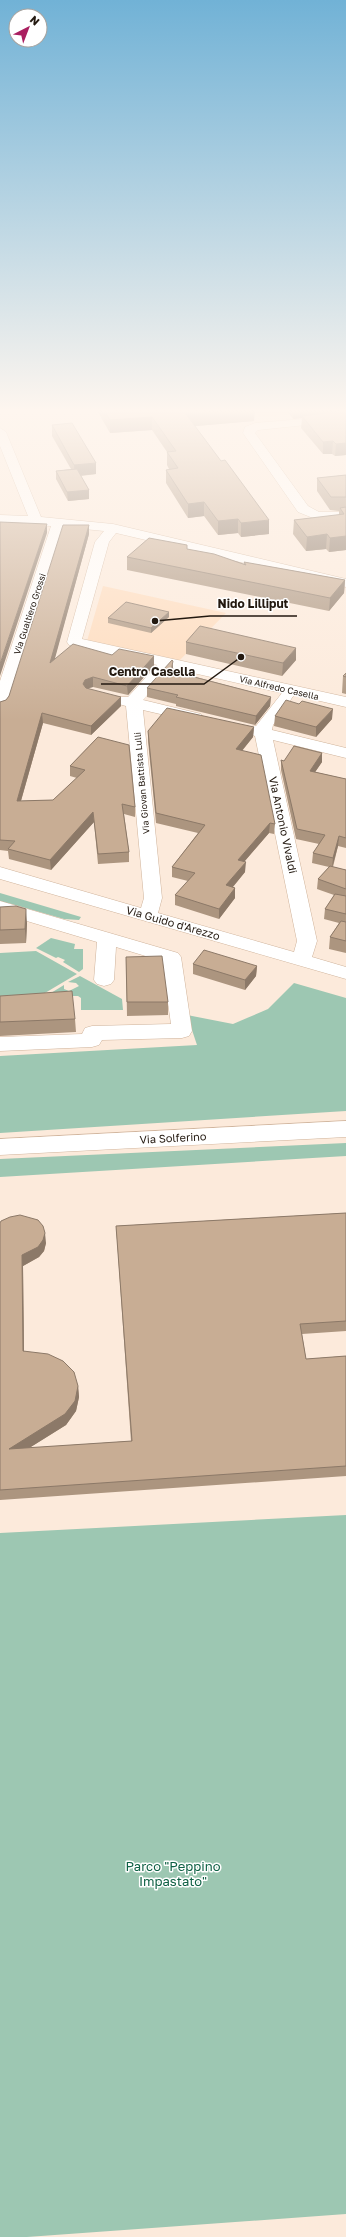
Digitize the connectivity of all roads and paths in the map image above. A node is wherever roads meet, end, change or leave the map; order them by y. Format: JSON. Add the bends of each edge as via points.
{"nodes":[{"id":1,"x":33,"y":511,"type":"edge"},
{"id":2,"x":306,"y":511,"type":"edge"},
{"id":3,"x":346,"y":516,"type":"edge"},
{"id":4,"x":0,"y":519,"type":"edge"},
{"id":5,"x":33,"y":521,"type":"junction"},
{"id":6,"x":59,"y":522,"type":"junction"},
{"id":7,"x":113,"y":528,"type":"junction"},
{"id":8,"x":346,"y":583,"type":"edge"},
{"id":9,"x":168,"y":662,"type":"junction"},
{"id":10,"x":107,"y":696,"type":"edge"},
{"id":11,"x":287,"y":696,"type":"dead end"},
{"id":12,"x":346,"y":702,"type":"edge"},
{"id":13,"x":134,"y":703,"type":"junction"},
{"id":14,"x":0,"y":705,"type":"edge"},
{"id":15,"x":210,"y":721,"type":"edge"},
{"id":16,"x":233,"y":726,"type":"edge"},
{"id":17,"x":263,"y":733,"type":"junction"},
{"id":18,"x":346,"y":753,"type":"edge"},
{"id":19,"x":0,"y":873,"type":"edge"},
{"id":20,"x":111,"y":905,"type":"junction"},
{"id":21,"x":0,"y":907,"type":"edge"},
{"id":22,"x":148,"y":915,"type":"junction"},
{"id":23,"x":91,"y":926,"type":"junction"},
{"id":24,"x":107,"y":938,"type":"junction"},
{"id":25,"x":301,"y":960,"type":"junction"},
{"id":26,"x":346,"y":973,"type":"edge"},
{"id":27,"x":104,"y":980,"type":"dead end"},
{"id":28,"x":0,"y":1044,"type":"edge"},
{"id":29,"x":346,"y":1129,"type":"edge"},
{"id":30,"x":0,"y":1147,"type":"edge"}],
"edges":[{"from":1,"to":5,"type":"street"},
{"from":2,"to":3,"type":"street","via":[[321,517]]},
{"from":4,"to":5,"type":"street"},
{"from":5,"to":6,"type":"street"},
{"from":6,"to":7,"type":"street"},
{"from":6,"to":14,"type":"street","name":"Via Gualtiero Grossi"},
{"from":7,"to":8,"type":"street"},
{"from":7,"to":9,"type":"street","name":"Via Alfredo Casella","via":[[102,542],[74,642]]},
{"from":9,"to":12,"type":"street","name":"Via Alfredo Casella"},
{"from":9,"to":13,"type":"street","via":[[137,695]]},
{"from":10,"to":13,"type":"street"},
{"from":11,"to":17,"type":"street","via":[[265,724]]},
{"from":13,"to":15,"type":"street"},
{"from":13,"to":22,"type":"street","name":"Via Giovan Battista Lulli","via":[[153,898]]},
{"from":16,"to":17,"type":"street"},
{"from":17,"to":18,"type":"street"},
{"from":17,"to":25,"type":"street","name":"Via Antonio Vivaldi","via":[[307,941]]},
{"from":19,"to":20,"type":"street","name":"Via Guido d'Arezzo"},
{"from":20,"to":22,"type":"street","name":"Via Guido d'Arezzo"},
{"from":20,"to":23,"type":"street"},
{"from":21,"to":23,"type":"street"},
{"from":22,"to":25,"type":"street","name":"Via Guido d'Arezzo"},
{"from":23,"to":24,"type":"street"},
{"from":24,"to":27,"type":"street"},
{"from":24,"to":28,"type":"street","via":[[171,957],[182,1030],[92,1033],[92,1040]]},
{"from":25,"to":26,"type":"street","name":"Via Guido d'Arezzo"},
{"from":29,"to":30,"type":"street","name":"Via Solferino"}]}
